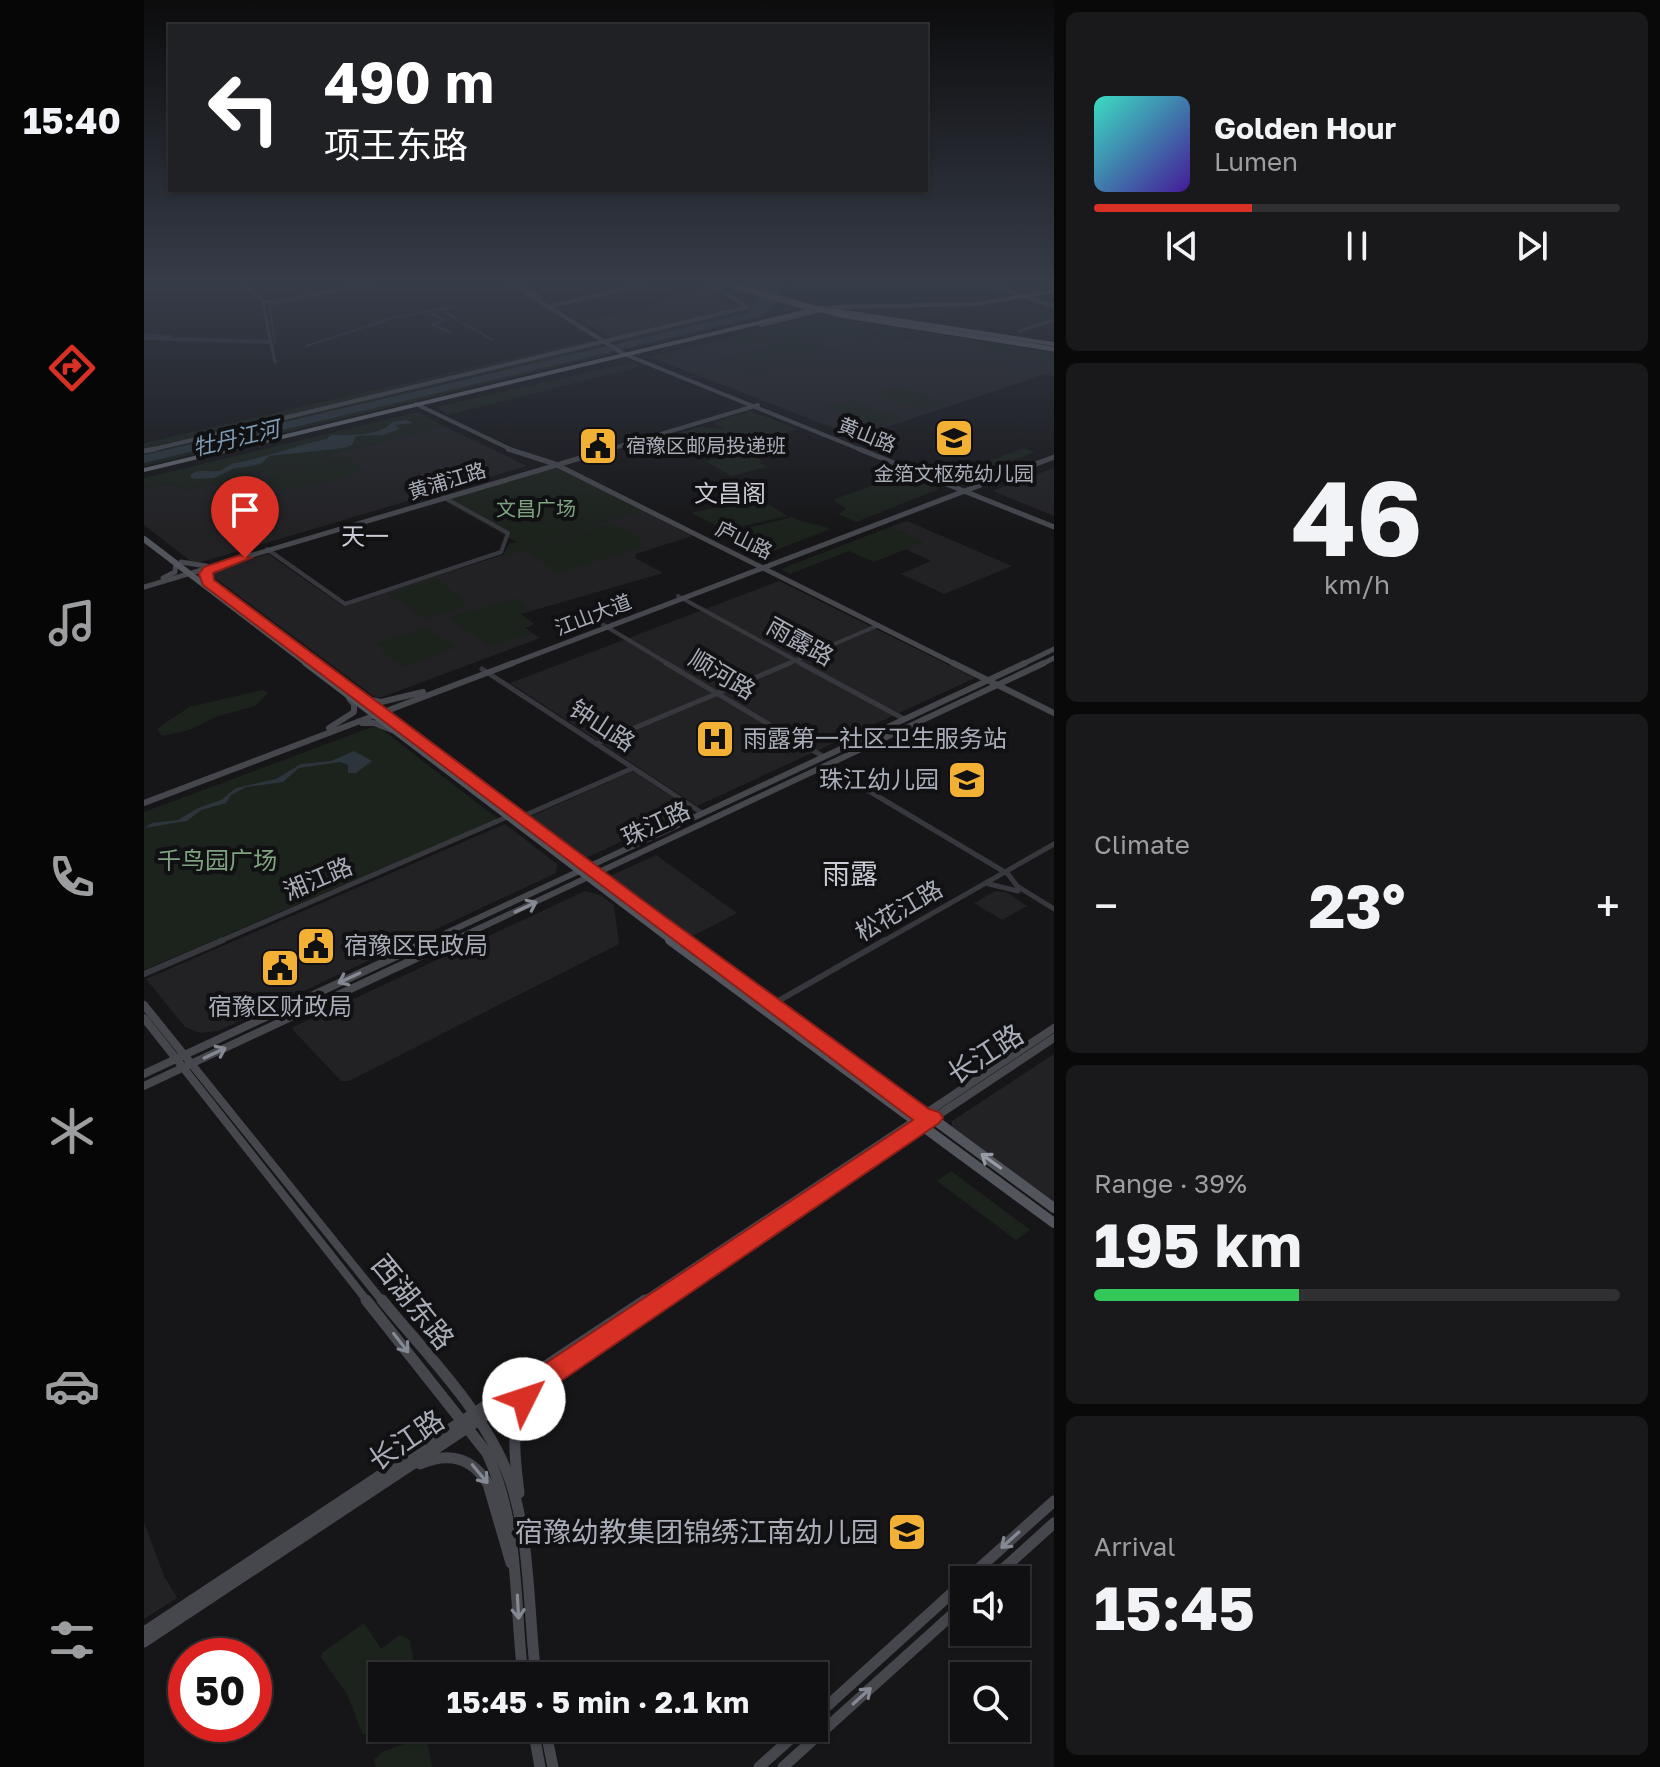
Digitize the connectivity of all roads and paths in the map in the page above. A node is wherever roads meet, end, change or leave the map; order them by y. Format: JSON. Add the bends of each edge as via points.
{"nodes":[{"id":1,"x":506,"y":366,"type":"edge"},
{"id":2,"x":573,"y":366,"type":"edge"},
{"id":3,"x":659,"y":366,"type":"edge"},
{"id":4,"x":420,"y":405,"type":"junction"},
{"id":5,"x":754,"y":405,"type":"junction"},
{"id":6,"x":144,"y":451,"type":"edge"},
{"id":7,"x":1052,"y":456,"type":"edge"},
{"id":8,"x":558,"y":464,"type":"junction"},
{"id":9,"x":144,"y":471,"type":"edge"},
{"id":10,"x":963,"y":489,"type":"junction"},
{"id":11,"x":444,"y":497,"type":"junction"},
{"id":12,"x":1054,"y":525,"type":"edge"},
{"id":13,"x":144,"y":536,"type":"edge"},
{"id":14,"x":268,"y":550,"type":"junction"},
{"id":15,"x":179,"y":562,"type":"junction"},
{"id":16,"x":217,"y":565,"type":"junction"},
{"id":17,"x":763,"y":565,"type":"junction"},
{"id":18,"x":192,"y":572,"type":"junction"},
{"id":19,"x":159,"y":582,"type":"junction"},
{"id":20,"x":205,"y":583,"type":"junction"},
{"id":21,"x":144,"y":586,"type":"edge"},
{"id":22,"x":680,"y":597,"type":"junction"},
{"id":23,"x":879,"y":625,"type":"junction"},
{"id":24,"x":604,"y":626,"type":"junction"},
{"id":25,"x":1054,"y":649,"type":"edge"},
{"id":26,"x":1054,"y":658,"type":"edge"},
{"id":27,"x":796,"y":660,"type":"junction"},
{"id":28,"x":1024,"y":664,"type":"junction"},
{"id":29,"x":1034,"y":668,"type":"junction"},
{"id":30,"x":484,"y":670,"type":"junction"},
{"id":31,"x":996,"y":682,"type":"junction"},
{"id":32,"x":427,"y":692,"type":"junction"},
{"id":33,"x":348,"y":693,"type":"junction"},
{"id":34,"x":717,"y":693,"type":"junction"},
{"id":35,"x":1054,"y":711,"type":"edge"},
{"id":36,"x":374,"y":713,"type":"junction"},
{"id":37,"x":905,"y":720,"type":"junction"},
{"id":38,"x":331,"y":730,"type":"junction"},
{"id":39,"x":398,"y":730,"type":"junction"},
{"id":40,"x":596,"y":744,"type":"junction"},
{"id":41,"x":824,"y":757,"type":"junction"},
{"id":42,"x":827,"y":766,"type":"junction"},
{"id":43,"x":633,"y":768,"type":"junction"},
{"id":44,"x":144,"y":801,"type":"edge"},
{"id":45,"x":703,"y":814,"type":"junction"},
{"id":46,"x":507,"y":817,"type":"junction"},
{"id":47,"x":521,"y":817,"type":"junction"},
{"id":48,"x":1054,"y":846,"type":"edge"},
{"id":49,"x":583,"y":869,"type":"junction"},
{"id":50,"x":1007,"y":873,"type":"junction"},
{"id":51,"x":592,"y":876,"type":"junction"},
{"id":52,"x":989,"y":884,"type":"junction"},
{"id":53,"x":1054,"y":911,"type":"edge"},
{"id":54,"x":144,"y":974,"type":"edge"},
{"id":55,"x":144,"y":1005,"type":"edge"},
{"id":56,"x":768,"y":1008,"type":"junction"},
{"id":57,"x":144,"y":1018,"type":"edge"},
{"id":58,"x":1054,"y":1028,"type":"edge"},
{"id":59,"x":1054,"y":1038,"type":"edge"},
{"id":60,"x":180,"y":1057,"type":"junction"},
{"id":61,"x":187,"y":1065,"type":"junction"},
{"id":62,"x":144,"y":1074,"type":"edge"},
{"id":63,"x":144,"y":1086,"type":"edge"},
{"id":64,"x":922,"y":1119,"type":"junction"},
{"id":65,"x":1054,"y":1208,"type":"edge"},
{"id":66,"x":1054,"y":1223,"type":"edge"},
{"id":67,"x":552,"y":1373,"type":"junction"},
{"id":68,"x":471,"y":1421,"type":"junction"},
{"id":69,"x":386,"y":1482,"type":"junction"},
{"id":70,"x":1054,"y":1501,"type":"edge"},
{"id":71,"x":1054,"y":1523,"type":"edge"},
{"id":72,"x":526,"y":1555,"type":"junction"},
{"id":73,"x":982,"y":1566,"type":"edge"},
{"id":74,"x":1006,"y":1566,"type":"edge"},
{"id":75,"x":516,"y":1580,"type":"junction"},
{"id":76,"x":950,"y":1595,"type":"edge"},
{"id":77,"x":950,"y":1617,"type":"edge"},
{"id":78,"x":144,"y":1632,"type":"edge"},
{"id":79,"x":144,"y":1642,"type":"edge"},
{"id":80,"x":522,"y":1662,"type":"edge"},
{"id":81,"x":535,"y":1662,"type":"edge"},
{"id":82,"x":828,"y":1705,"type":"edge"},
{"id":83,"x":536,"y":1742,"type":"edge"},
{"id":84,"x":548,"y":1742,"type":"edge"},
{"id":85,"x":787,"y":1742,"type":"edge"},
{"id":86,"x":540,"y":1767,"type":"edge"},
{"id":87,"x":553,"y":1767,"type":"edge"},
{"id":88,"x":759,"y":1767,"type":"edge"},
{"id":89,"x":783,"y":1767,"type":"edge"}],
"edges":[{"from":1,"to":6,"type":"street"},
{"from":2,"to":4,"type":"highway"},
{"from":3,"to":5,"type":"street","name":"黄山路"},
{"from":4,"to":8,"type":"street","name":"庐山路","via":[[497,445]]},
{"from":4,"to":9,"type":"highway"},
{"from":5,"to":8,"type":"street","name":"黄浦江路"},
{"from":5,"to":10,"type":"street","name":"黄山路"},
{"from":7,"to":10,"type":"street","name":"江山大道"},
{"from":8,"to":11,"type":"street","name":"黄浦江路"},
{"from":8,"to":17,"type":"street","name":"庐山路"},
{"from":10,"to":12,"type":"street","name":"黄山路"},
{"from":10,"to":17,"type":"street","name":"江山大道"},
{"from":11,"to":14,"type":"street","name":"黄浦江路"},
{"from":11,"to":14,"type":"street","via":[[508,533],[501,552],[345,604]]},
{"from":13,"to":15,"type":"main road"},
{"from":14,"to":16,"type":"street","name":"黄浦江路"},
{"from":15,"to":16,"type":"street"},
{"from":15,"to":18,"type":"main road"},
{"from":15,"to":19,"type":"street","via":[[175,572]]},
{"from":16,"to":18,"type":"street","name":"黄浦江路"},
{"from":16,"to":20,"type":"street","via":[[205,572]]},
{"from":17,"to":22,"type":"street","name":"江山大道"},
{"from":17,"to":23,"type":"street","name":"庐山路"},
{"from":17,"to":31,"type":"street","name":"庐山路"},
{"from":18,"to":19,"type":"street","name":"黄浦江路"},
{"from":18,"to":20,"type":"main road"},
{"from":19,"to":20,"type":"street"},
{"from":19,"to":21,"type":"street","name":"黄浦江路"},
{"from":20,"to":33,"type":"main road"},
{"from":22,"to":24,"type":"street","name":"江山大道"},
{"from":22,"to":27,"type":"street","name":"雨露路"},
{"from":23,"to":27,"type":"street"},
{"from":23,"to":31,"type":"street","name":"庐山路"},
{"from":24,"to":30,"type":"street","name":"江山大道"},
{"from":24,"to":34,"type":"street","name":"顺河路"},
{"from":25,"to":28,"type":"street","name":"珠江路"},
{"from":26,"to":29,"type":"street","name":"珠江路"},
{"from":27,"to":34,"type":"street"},
{"from":27,"to":37,"type":"street","name":"雨露路"},
{"from":28,"to":29,"type":"street"},
{"from":28,"to":31,"type":"street","name":"珠江路"},
{"from":29,"to":31,"type":"street","name":"珠江路"},
{"from":30,"to":32,"type":"street","name":"江山大道"},
{"from":30,"to":40,"type":"street","name":"钟山路"},
{"from":31,"to":35,"type":"street","name":"庐山路"},
{"from":31,"to":37,"type":"street","name":"珠江路"},
{"from":31,"to":42,"type":"street","name":"珠江路"},
{"from":32,"to":33,"type":"street","via":[[381,702]]},
{"from":32,"to":36,"type":"street","name":"江山大道"},
{"from":32,"to":39,"type":"street","via":[[396,709]]},
{"from":33,"to":36,"type":"main road"},
{"from":33,"to":38,"type":"street","via":[[354,712]]},
{"from":34,"to":40,"type":"street"},
{"from":34,"to":41,"type":"street","name":"顺河路"},
{"from":36,"to":38,"type":"street","name":"江山大道"},
{"from":36,"to":39,"type":"main road"},
{"from":37,"to":41,"type":"street","name":"珠江路"},
{"from":38,"to":39,"type":"street","via":[[371,722]]},
{"from":38,"to":44,"type":"street","name":"江山大道"},
{"from":39,"to":46,"type":"main road"},
{"from":39,"to":47,"type":"main road"},
{"from":40,"to":43,"type":"street","name":"钟山路"},
{"from":41,"to":45,"type":"street","name":"珠江路"},
{"from":42,"to":50,"type":"street"},
{"from":42,"to":51,"type":"street","name":"珠江路"},
{"from":43,"to":45,"type":"street","name":"钟山路"},
{"from":43,"to":47,"type":"street"},
{"from":45,"to":49,"type":"street","name":"珠江路"},
{"from":46,"to":49,"type":"main road"},
{"from":46,"to":54,"type":"street","name":"湘江路"},
{"from":47,"to":49,"type":"main road"},
{"from":48,"to":50,"type":"street","name":"松花江路"},
{"from":49,"to":51,"type":"main road"},
{"from":49,"to":60,"type":"street","name":"珠江路","one_way":true},
{"from":50,"to":52,"type":"street","name":"松花江路"},
{"from":50,"to":53,"type":"street"},
{"from":50,"to":56,"type":"street","name":"松花江路"},
{"from":51,"to":56,"type":"main road"},
{"from":61,"to":51,"type":"street","name":"珠江路","one_way":true},
{"from":52,"to":53,"type":"street","via":[[1015,889]]},
{"from":52,"to":56,"type":"street","name":"松花江路"},
{"from":55,"to":60,"type":"street","name":"西湖东路"},
{"from":56,"to":64,"type":"main road"},
{"from":57,"to":60,"type":"street","name":"西湖东路"},
{"from":58,"to":64,"type":"street","name":"长江路"},
{"from":59,"to":64,"type":"street","name":"长江路"},
{"from":60,"to":61,"type":"street","name":"西湖东路"},
{"from":60,"to":62,"type":"street","name":"珠江路"},
{"from":61,"to":63,"type":"street","name":"珠江路"},
{"from":61,"to":68,"type":"street","name":"西湖东路"},
{"from":65,"to":64,"type":"main road","one_way":true},
{"from":64,"to":66,"type":"main road"},
{"from":64,"to":67,"type":"street","name":"长江路"},
{"from":64,"to":68,"type":"street","name":"长江路"},
{"from":67,"to":68,"type":"street","name":"长江路"},
{"from":67,"to":72,"type":"street","via":[[524,1399],[515,1418]]},
{"from":68,"to":69,"type":"street","name":"长江路"},
{"from":68,"to":72,"type":"street","name":"西湖东路","via":[[509,1470]]},
{"from":68,"to":75,"type":"street","name":"西湖东路","via":[[500,1480]]},
{"from":68,"to":78,"type":"street","name":"长江路"},
{"from":69,"to":75,"type":"street","one_way":true,"via":[[438,1456],[474,1465],[488,1484]]},
{"from":69,"to":79,"type":"street","name":"长江路"},
{"from":70,"to":73,"type":"street","one_way":true},
{"from":71,"to":74,"type":"street"},
{"from":72,"to":81,"type":"street","name":"西湖东路"},
{"from":75,"to":80,"type":"street","name":"西湖东路","one_way":true},
{"from":76,"to":82,"type":"street"},
{"from":89,"to":77,"type":"street","one_way":true},
{"from":83,"to":86,"type":"street"},
{"from":84,"to":87,"type":"street"},
{"from":85,"to":88,"type":"street"}]}
